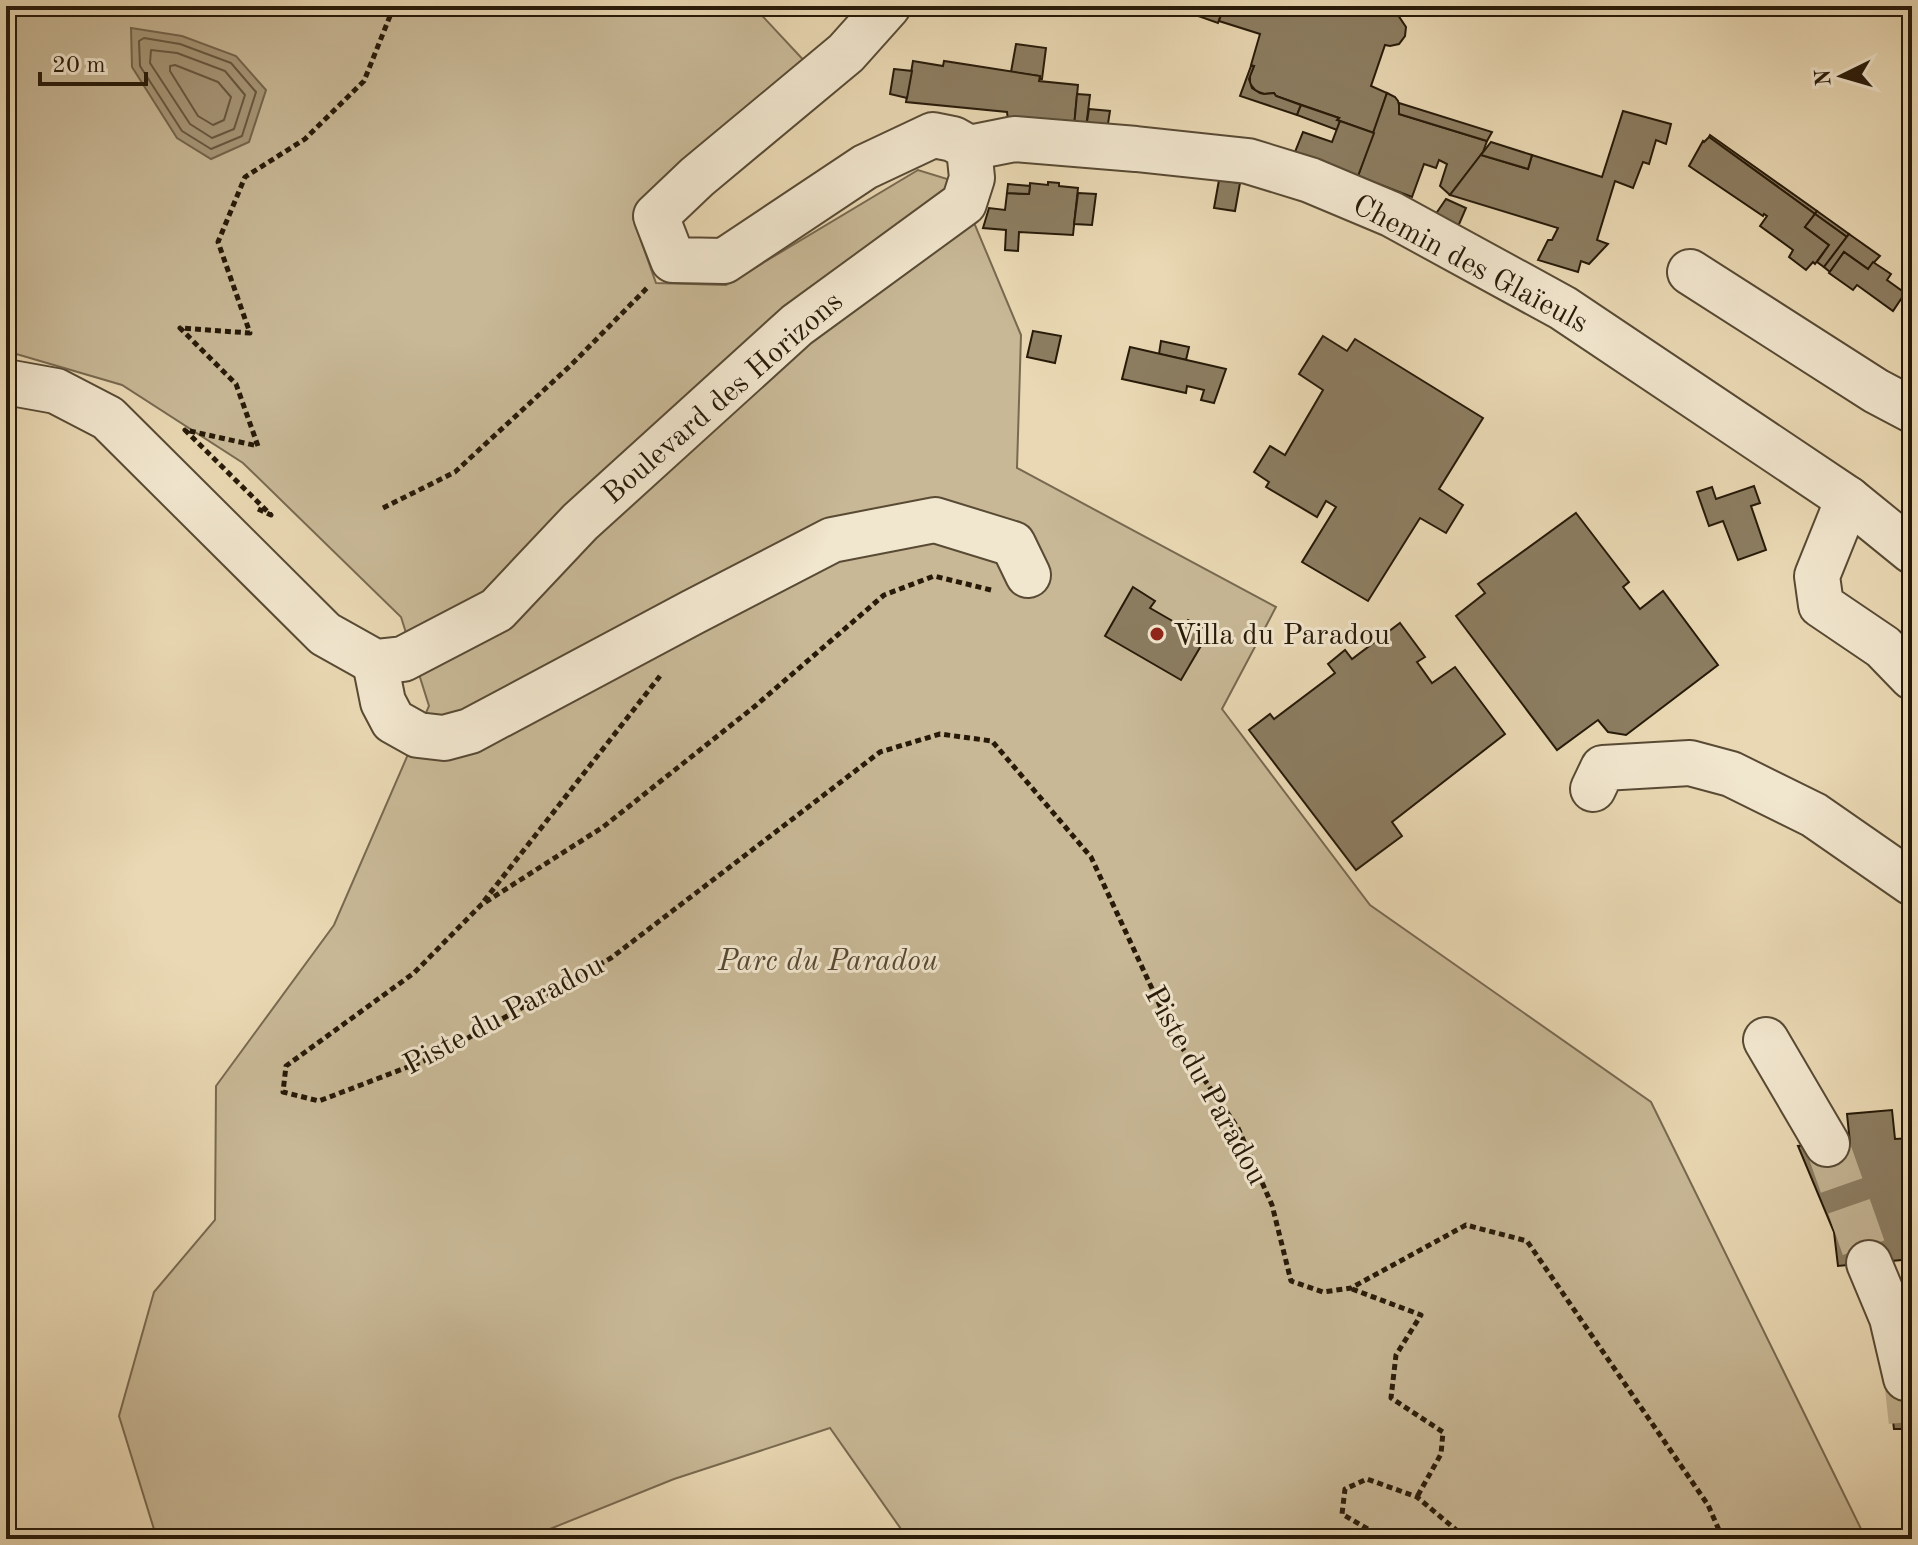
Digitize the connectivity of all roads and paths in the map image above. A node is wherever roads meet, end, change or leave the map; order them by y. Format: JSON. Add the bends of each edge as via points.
{"nodes":[{"id":1,"x":394,"y":6,"type":"edge"},
{"id":2,"x":888,"y":6,"type":"edge"},
{"id":3,"x":969,"y":148,"type":"junction"},
{"id":4,"x":673,"y":260,"type":"junction"},
{"id":5,"x":1690,"y":272,"type":"dead end"},
{"id":6,"x":6,"y":382,"type":"edge"},
{"id":7,"x":1912,"y":410,"type":"edge"},
{"id":8,"x":1848,"y":499,"type":"junction"},
{"id":9,"x":383,"y":508,"type":"dead end"},
{"id":10,"x":257,"y":509,"type":"dead end"},
{"id":11,"x":1912,"y":551,"type":"edge"},
{"id":12,"x":1028,"y":575,"type":"joint"},
{"id":13,"x":375,"y":662,"type":"junction"},
{"id":14,"x":664,"y":672,"type":"dead end"},
{"id":15,"x":1912,"y":677,"type":"edge"},
{"id":16,"x":1593,"y":789,"type":"dead end"},
{"id":17,"x":1912,"y":883,"type":"edge"},
{"id":18,"x":481,"y":905,"type":"junction"},
{"id":19,"x":1766,"y":1040,"type":"dead end"},
{"id":20,"x":1827,"y":1144,"type":"tunnel mouth"},
{"id":21,"x":1869,"y":1263,"type":"tunnel mouth"},
{"id":22,"x":1351,"y":1288,"type":"junction"},
{"id":23,"x":1906,"y":1378,"type":"dead end"},
{"id":24,"x":1417,"y":1497,"type":"junction"},
{"id":25,"x":1385,"y":1539,"type":"edge"},
{"id":26,"x":1467,"y":1539,"type":"edge"},
{"id":27,"x":1723,"y":1539,"type":"edge"}],
"edges":[{"from":1,"to":10,"type":"path","via":[[364,81],[305,139],[245,177],[218,242],[250,333],[180,328],[236,384],[258,446],[185,430],[271,515]]},
{"from":2,"to":4,"type":"street","via":[[846,53],[656,216]]},
{"from":3,"to":4,"type":"street","via":[[933,135],[865,167],[724,261]]},
{"from":3,"to":8,"type":"street","name":"Chemin des Glaïeuls","via":[[1014,139],[1136,149],[1248,161],[1310,180],[1391,214],[1563,308]]},
{"from":3,"to":13,"type":"street","name":"Boulevard des Horizons","via":[[972,178],[964,203],[797,325],[580,522],[497,610],[403,659]]},
{"from":4,"to":9,"type":"path","via":[[570,366],[455,472]]},
{"from":5,"to":7,"type":"street"},
{"from":6,"to":13,"type":"street","via":[[56,391],[108,418],[325,634]]},
{"from":8,"to":11,"type":"street","name":"Chemin des Glaïeuls"},
{"from":8,"to":15,"type":"street","via":[[1817,576],[1821,605],[1883,647]]},
{"from":12,"to":13,"type":"street","via":[[1013,544],[935,520],[832,540],[470,731],[444,738],[418,735],[393,721],[383,702]]},
{"from":12,"to":18,"type":"path","name":"Piste du Paradou","via":[[997,592],[934,576],[884,595],[603,827]]},
{"from":14,"to":18,"type":"path"},
{"from":16,"to":17,"type":"street","via":[[1603,768],[1690,763],[1731,774],[1814,815]]},
{"from":18,"to":22,"type":"path","name":"Piste du Paradou","via":[[414,973],[286,1066],[283,1092],[319,1101],[434,1057],[611,958],[880,752],[940,734],[992,741],[1091,857],[1174,1036],[1238,1128],[1272,1205],[1291,1281],[1323,1292]]},
{"from":19,"to":20,"type":"street"},
{"from":21,"to":23,"type":"street","via":[[1892,1318]]},
{"from":22,"to":24,"type":"path","via":[[1421,1315],[1396,1355],[1391,1398],[1443,1432],[1441,1454]]},
{"from":22,"to":27,"type":"path","name":"Piste du Paradou","via":[[1466,1225],[1527,1241],[1708,1505]]},
{"from":24,"to":25,"type":"path","via":[[1367,1479],[1345,1489],[1342,1514]]},
{"from":24,"to":26,"type":"path"}]}
